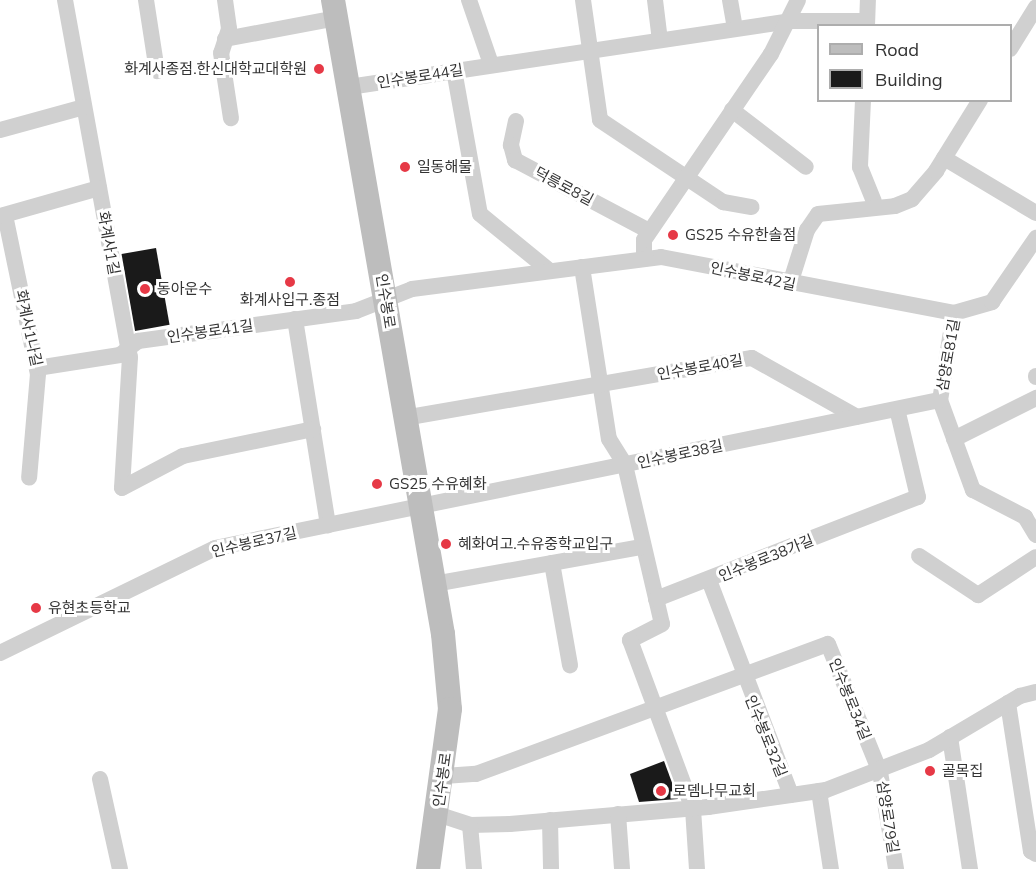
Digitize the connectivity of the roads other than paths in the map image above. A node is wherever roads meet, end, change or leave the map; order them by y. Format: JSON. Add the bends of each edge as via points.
{"nodes":[{"id":1,"x":65,"y":0,"type":"edge"},
{"id":2,"x":146,"y":0,"type":"edge"},
{"id":3,"x":225,"y":0,"type":"edge"},
{"id":4,"x":468,"y":0,"type":"edge"},
{"id":5,"x":584,"y":0,"type":"edge"},
{"id":6,"x":655,"y":0,"type":"edge"},
{"id":7,"x":730,"y":0,"type":"edge"},
{"id":8,"x":798,"y":0,"type":"edge"},
{"id":9,"x":868,"y":0,"type":"edge"},
{"id":10,"x":1036,"y":7,"type":"edge"},
{"id":11,"x":335,"y":9,"type":"edge"},
{"id":12,"x":790,"y":21,"type":"junction"},
{"id":13,"x":867,"y":23,"type":"edge"},
{"id":14,"x":735,"y":29,"type":"junction"},
{"id":15,"x":225,"y":39,"type":"junction"},
{"id":16,"x":660,"y":39,"type":"junction"},
{"id":17,"x":1012,"y":47,"type":"edge"},
{"id":18,"x":590,"y":48,"type":"junction"},
{"id":19,"x":491,"y":64,"type":"junction"},
{"id":20,"x":454,"y":70,"type":"junction"},
{"id":21,"x":156,"y":71,"type":"dead end"},
{"id":22,"x":349,"y":87,"type":"junction"},
{"id":23,"x":863,"y":102,"type":"edge"},
{"id":24,"x":979,"y":102,"type":"edge"},
{"id":25,"x":84,"y":107,"type":"junction"},
{"id":26,"x":732,"y":110,"type":"junction"},
{"id":27,"x":231,"y":118,"type":"dead end"},
{"id":28,"x":516,"y":121,"type":"dead end"},
{"id":29,"x":0,"y":130,"type":"edge"},
{"id":30,"x":944,"y":158,"type":"junction"},
{"id":31,"x":806,"y":167,"type":"dead end"},
{"id":32,"x":687,"y":175,"type":"junction"},
{"id":33,"x":99,"y":188,"type":"junction"},
{"id":34,"x":874,"y":201,"type":"dead end"},
{"id":35,"x":752,"y":207,"type":"dead end"},
{"id":36,"x":1036,"y":213,"type":"edge"},
{"id":37,"x":2,"y":216,"type":"edge"},
{"id":38,"x":649,"y":231,"type":"junction"},
{"id":39,"x":1036,"y":238,"type":"edge"},
{"id":40,"x":644,"y":259,"type":"junction"},
{"id":41,"x":582,"y":267,"type":"junction"},
{"id":42,"x":550,"y":271,"type":"junction"},
{"id":43,"x":790,"y":284,"type":"junction"},
{"id":44,"x":386,"y":301,"type":"junction"},
{"id":45,"x":954,"y":314,"type":"junction"},
{"id":46,"x":295,"y":319,"type":"junction"},
{"id":47,"x":128,"y":348,"type":"junction"},
{"id":48,"x":37,"y":368,"type":"junction"},
{"id":49,"x":601,"y":383,"type":"junction"},
{"id":50,"x":1036,"y":398,"type":"edge"},
{"id":51,"x":940,"y":400,"type":"junction"},
{"id":52,"x":897,"y":409,"type":"junction"},
{"id":53,"x":857,"y":417,"type":"junction"},
{"id":54,"x":404,"y":418,"type":"junction"},
{"id":55,"x":313,"y":429,"type":"junction"},
{"id":56,"x":954,"y":439,"type":"junction"},
{"id":57,"x":625,"y":465,"type":"junction"},
{"id":58,"x":29,"y":478,"type":"dead end"},
{"id":59,"x":420,"y":507,"type":"junction"},
{"id":60,"x":328,"y":525,"type":"junction"},
{"id":61,"x":1036,"y":535,"type":"edge"},
{"id":62,"x":642,"y":547,"type":"junction"},
{"id":63,"x":919,"y":556,"type":"dead end"},
{"id":64,"x":1036,"y":557,"type":"edge"},
{"id":65,"x":552,"y":563,"type":"junction"},
{"id":66,"x":708,"y":580,"type":"junction"},
{"id":67,"x":434,"y":584,"type":"junction"},
{"id":68,"x":656,"y":599,"type":"junction"},
{"id":69,"x":0,"y":653,"type":"edge"},
{"id":70,"x":570,"y":664,"type":"dead end"},
{"id":71,"x":741,"y":676,"type":"junction"},
{"id":72,"x":1036,"y":692,"type":"edge"},
{"id":73,"x":1008,"y":703,"type":"junction"},
{"id":74,"x":658,"y":708,"type":"junction"},
{"id":75,"x":950,"y":737,"type":"junction"},
{"id":76,"x":880,"y":772,"type":"junction"},
{"id":77,"x":444,"y":776,"type":"junction"},
{"id":78,"x":100,"y":779,"type":"dead end"},
{"id":79,"x":819,"y":791,"type":"junction"},
{"id":80,"x":791,"y":795,"type":"junction"},
{"id":81,"x":693,"y":809,"type":"junction"},
{"id":82,"x":437,"y":814,"type":"junction"},
{"id":83,"x":618,"y":814,"type":"junction"},
{"id":84,"x":550,"y":820,"type":"junction"},
{"id":85,"x":470,"y":825,"type":"junction"},
{"id":86,"x":1036,"y":854,"type":"edge"},
{"id":87,"x":120,"y":869,"type":"edge"},
{"id":88,"x":428,"y":869,"type":"edge"},
{"id":89,"x":474,"y":869,"type":"edge"},
{"id":90,"x":551,"y":869,"type":"edge"},
{"id":91,"x":622,"y":869,"type":"edge"},
{"id":92,"x":697,"y":869,"type":"edge"},
{"id":93,"x":831,"y":869,"type":"edge"},
{"id":94,"x":896,"y":869,"type":"edge"},
{"id":95,"x":970,"y":869,"type":"edge"}],
"edges":[{"from":1,"to":25,"type":"street","name":"화계사1길"},
{"from":2,"to":21,"type":"street"},
{"from":3,"to":15,"type":"street"},
{"from":4,"to":19,"type":"street"},
{"from":5,"to":18,"type":"street"},
{"from":6,"to":16,"type":"street"},
{"from":7,"to":14,"type":"street"},
{"from":8,"to":12,"type":"street"},
{"from":9,"to":13,"type":"street"},
{"from":10,"to":17,"type":"street"},
{"from":11,"to":15,"type":"street","name":"인수봉로"},
{"from":11,"to":22,"type":"main road","name":"인수봉로"},
{"from":12,"to":13,"type":"street","name":"인수봉로44길"},
{"from":12,"to":14,"type":"street","name":"인수봉로44길"},
{"from":12,"to":26,"type":"street"},
{"from":14,"to":16,"type":"street","name":"인수봉로44길"},
{"from":15,"to":27,"type":"street","via":[[221,52]]},
{"from":16,"to":18,"type":"street","name":"인수봉로44길"},
{"from":18,"to":19,"type":"street","name":"인수봉로44길"},
{"from":18,"to":32,"type":"street","via":[[600,120]]},
{"from":19,"to":20,"type":"street","name":"인수봉로44길"},
{"from":20,"to":22,"type":"street","name":"인수봉로44길"},
{"from":20,"to":42,"type":"street","via":[[480,214]]},
{"from":22,"to":44,"type":"main road","name":"인수봉로"},
{"from":23,"to":34,"type":"street","via":[[860,167]]},
{"from":24,"to":30,"type":"street"},
{"from":25,"to":29,"type":"street"},
{"from":25,"to":33,"type":"street","name":"화계사1길"},
{"from":26,"to":31,"type":"street"},
{"from":26,"to":32,"type":"street"},
{"from":28,"to":38,"type":"street","name":"덕릉로8길","via":[[511,145],[515,160]]},
{"from":30,"to":36,"type":"street"},
{"from":30,"to":43,"type":"street","via":[[912,199],[895,206],[818,214],[807,230]]},
{"from":32,"to":35,"type":"street","via":[[723,202]]},
{"from":32,"to":38,"type":"street"},
{"from":33,"to":37,"type":"street","name":"화계사1나길"},
{"from":33,"to":47,"type":"street","name":"화계사1길"},
{"from":37,"to":48,"type":"street","name":"화계사1나길"},
{"from":38,"to":40,"type":"street","via":[[644,240]]},
{"from":39,"to":45,"type":"street","name":"삼양로81길","via":[[992,302]]},
{"from":40,"to":41,"type":"street","name":"인수봉로42길"},
{"from":40,"to":43,"type":"street","name":"인수봉로42길","via":[[661,257]]},
{"from":41,"to":42,"type":"street","name":"인수봉로42길"},
{"from":41,"to":49,"type":"street"},
{"from":42,"to":44,"type":"street","name":"인수봉로42길","via":[[412,289]]},
{"from":43,"to":45,"type":"street","name":"인수봉로42길"},
{"from":44,"to":46,"type":"street","name":"인수봉로41길","via":[[356,311]]},
{"from":44,"to":54,"type":"main road","name":"인수봉로"},
{"from":45,"to":51,"type":"street","name":"삼양로81길"},
{"from":46,"to":47,"type":"street","name":"인수봉로41길","via":[[138,341]]},
{"from":46,"to":55,"type":"street"},
{"from":47,"to":48,"type":"street","name":"인수봉로41길","via":[[120,355]]},
{"from":47,"to":55,"type":"street","name":"화계사1길","via":[[122,488],[183,456]]},
{"from":48,"to":58,"type":"street","name":"화계사1나길"},
{"from":49,"to":53,"type":"street","name":"인수봉로40길","via":[[752,358]]},
{"from":49,"to":54,"type":"street","name":"인수봉로40길"},
{"from":49,"to":57,"type":"street","via":[[609,439]]},
{"from":50,"to":56,"type":"street"},
{"from":51,"to":52,"type":"street","name":"인수봉로38길"},
{"from":51,"to":56,"type":"street","name":"삼양로81길"},
{"from":52,"to":53,"type":"street","name":"인수봉로38길"},
{"from":52,"to":66,"type":"street","name":"인수봉로38가길","via":[[918,497]]},
{"from":53,"to":57,"type":"street","name":"인수봉로38길"},
{"from":54,"to":59,"type":"main road","name":"인수봉로"},
{"from":55,"to":60,"type":"street"},
{"from":56,"to":61,"type":"street","name":"삼양로81길","via":[[973,490],[1025,517]]},
{"from":57,"to":59,"type":"street","name":"인수봉로38길"},
{"from":57,"to":62,"type":"street"},
{"from":59,"to":60,"type":"street","name":"인수봉로37길"},
{"from":59,"to":67,"type":"main road","name":"인수봉로"},
{"from":60,"to":69,"type":"street","name":"인수봉로37길","via":[[215,548]]},
{"from":62,"to":65,"type":"street"},
{"from":62,"to":68,"type":"street"},
{"from":63,"to":64,"type":"street","via":[[978,595]]},
{"from":65,"to":67,"type":"street"},
{"from":65,"to":70,"type":"street"},
{"from":66,"to":68,"type":"street","name":"인수봉로38가길"},
{"from":66,"to":71,"type":"street"},
{"from":67,"to":77,"type":"main road","name":"인수봉로","via":[[450,709]]},
{"from":68,"to":74,"type":"street","via":[[662,624],[630,640]]},
{"from":71,"to":74,"type":"street","name":"인수봉로34길"},
{"from":71,"to":76,"type":"street","name":"인수봉로34길","via":[[828,644]]},
{"from":71,"to":80,"type":"street","name":"인수봉로32길"},
{"from":72,"to":73,"type":"street","name":"삼양로79길"},
{"from":73,"to":75,"type":"street","name":"삼양로79길"},
{"from":73,"to":86,"type":"street","via":[[1031,851]]},
{"from":74,"to":77,"type":"street","name":"인수봉로34길","via":[[476,774]]},
{"from":74,"to":81,"type":"street"},
{"from":75,"to":76,"type":"street","name":"삼양로79길"},
{"from":75,"to":95,"type":"street"},
{"from":76,"to":79,"type":"street","name":"인수봉로32길"},
{"from":76,"to":94,"type":"street","name":"삼양로79길"},
{"from":77,"to":82,"type":"main road","name":"인수봉로"},
{"from":78,"to":87,"type":"street"},
{"from":79,"to":80,"type":"street","name":"인수봉로32길"},
{"from":79,"to":93,"type":"street"},
{"from":80,"to":81,"type":"street","name":"인수봉로32길"},
{"from":81,"to":83,"type":"street","name":"인수봉로32길"},
{"from":81,"to":92,"type":"street"},
{"from":82,"to":85,"type":"street","name":"인수봉로32길"},
{"from":82,"to":88,"type":"main road","name":"인수봉로"},
{"from":83,"to":84,"type":"street","name":"인수봉로32길"},
{"from":83,"to":91,"type":"street"},
{"from":84,"to":85,"type":"street","name":"인수봉로32길"},
{"from":84,"to":90,"type":"street"},
{"from":85,"to":89,"type":"street"}]}
